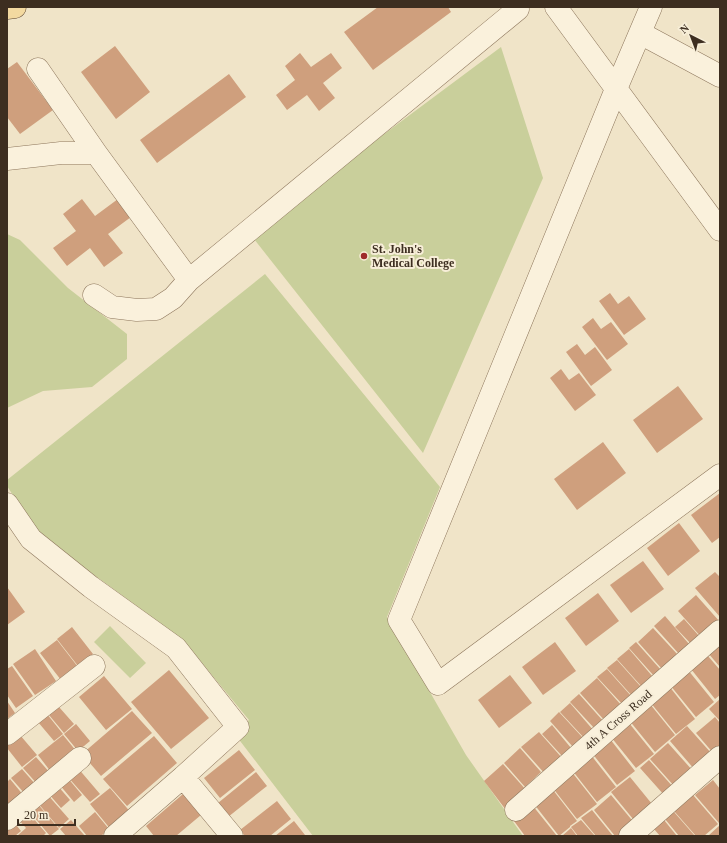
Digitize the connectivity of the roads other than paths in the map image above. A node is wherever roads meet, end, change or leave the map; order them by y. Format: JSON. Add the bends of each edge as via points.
{"nodes":[{"id":1,"x":15,"y":7,"type":"edge"},
{"id":2,"x":517,"y":7,"type":"edge"},
{"id":3,"x":556,"y":7,"type":"edge"},
{"id":4,"x":651,"y":7,"type":"edge"},
{"id":5,"x":7,"y":8,"type":"edge"},
{"id":6,"x":640,"y":33,"type":"junction"},
{"id":7,"x":38,"y":68,"type":"dead end"},
{"id":8,"x":720,"y":76,"type":"edge"},
{"id":9,"x":616,"y":89,"type":"junction"},
{"id":10,"x":96,"y":153,"type":"junction"},
{"id":11,"x":7,"y":159,"type":"edge"},
{"id":12,"x":720,"y":230,"type":"edge"},
{"id":13,"x":189,"y":280,"type":"junction"},
{"id":14,"x":94,"y":295,"type":"dead end"},
{"id":15,"x":720,"y":475,"type":"edge"},
{"id":16,"x":7,"y":504,"type":"edge"},
{"id":17,"x":720,"y":630,"type":"edge"},
{"id":18,"x":94,"y":666,"type":"dead end"},
{"id":19,"x":7,"y":734,"type":"edge"},
{"id":20,"x":720,"y":757,"type":"edge"},
{"id":21,"x":80,"y":758,"type":"dead end"},
{"id":22,"x":183,"y":777,"type":"junction"},
{"id":23,"x":516,"y":810,"type":"dead end"},
{"id":24,"x":7,"y":819,"type":"edge"},
{"id":25,"x":115,"y":836,"type":"edge"},
{"id":26,"x":232,"y":836,"type":"edge"},
{"id":27,"x":630,"y":836,"type":"edge"}],
"edges":[{"from":1,"to":5,"type":"main road"},
{"from":2,"to":13,"type":"street","via":[[518,9]]},
{"from":3,"to":9,"type":"street"},
{"from":4,"to":6,"type":"street"},
{"from":6,"to":8,"type":"street"},
{"from":6,"to":9,"type":"street"},
{"from":7,"to":10,"type":"street"},
{"from":9,"to":12,"type":"street"},
{"from":9,"to":15,"type":"street","via":[[399,620],[438,684]]},
{"from":10,"to":11,"type":"street","via":[[61,153]]},
{"from":10,"to":13,"type":"street"},
{"from":13,"to":14,"type":"street","via":[[172,298],[156,309],[112,307]]},
{"from":16,"to":22,"type":"street","via":[[31,539],[91,587],[176,648],[238,727]]},
{"from":17,"to":23,"type":"street","name":"4th A Cross Road"},
{"from":18,"to":19,"type":"street"},
{"from":20,"to":27,"type":"street"},
{"from":21,"to":24,"type":"street"},
{"from":22,"to":25,"type":"street"},
{"from":22,"to":26,"type":"street"}]}
